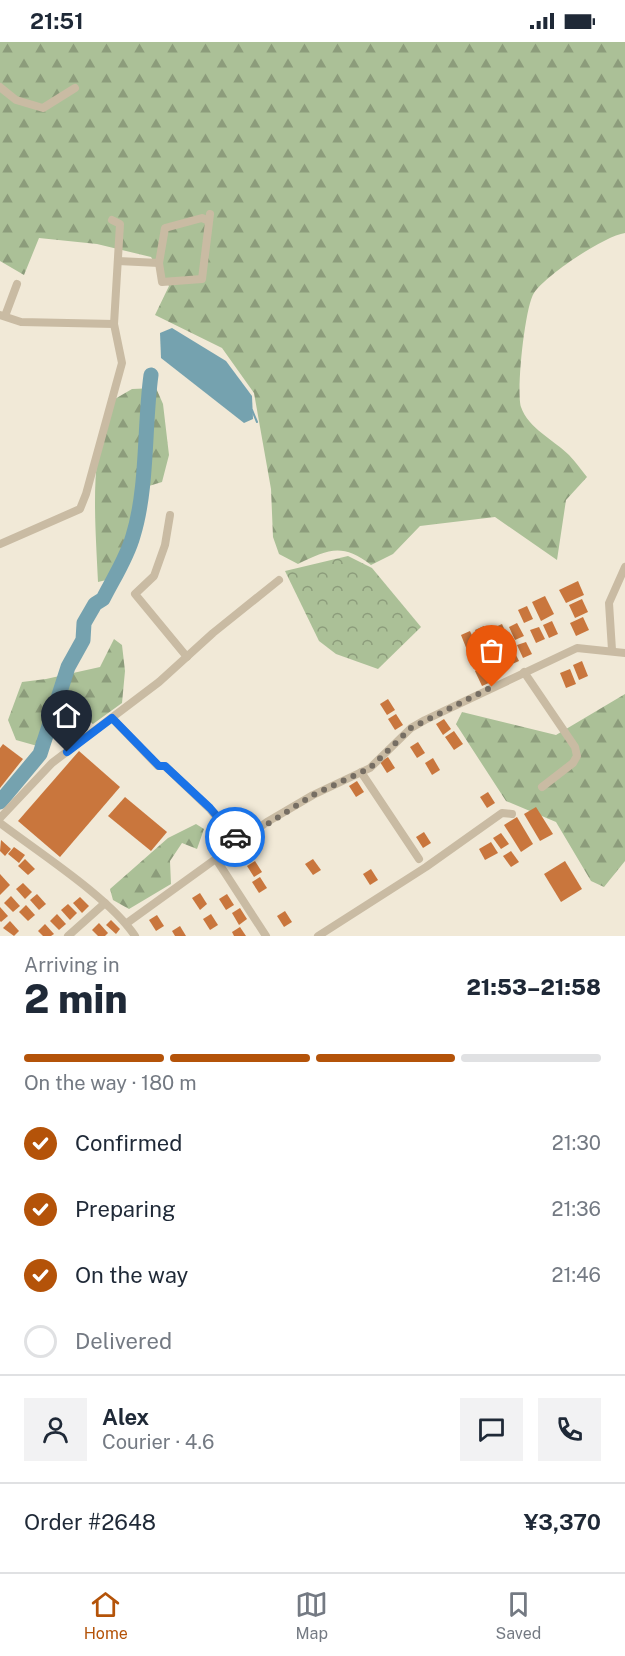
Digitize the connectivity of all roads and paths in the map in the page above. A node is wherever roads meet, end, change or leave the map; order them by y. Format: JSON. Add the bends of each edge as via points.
{"nodes":[{"id":1,"x":0,"y":87,"type":"edge"},
{"id":2,"x":75,"y":88,"type":"dead end"},
{"id":3,"x":112,"y":220,"type":"dead end"},
{"id":4,"x":118,"y":261,"type":"junction"},
{"id":5,"x":159,"y":264,"type":"junction"},
{"id":6,"x":17,"y":284,"type":"dead end"},
{"id":7,"x":2,"y":316,"type":"edge"},
{"id":8,"x":114,"y":324,"type":"junction"},
{"id":9,"x":170,"y":515,"type":"dead end"},
{"id":10,"x":0,"y":544,"type":"edge"},
{"id":11,"x":625,"y":567,"type":"edge"},
{"id":12,"x":279,"y":580,"type":"dead end"},
{"id":13,"x":612,"y":650,"type":"junction"},
{"id":14,"x":625,"y":653,"type":"edge"},
{"id":15,"x":187,"y":657,"type":"junction"},
{"id":16,"x":524,"y":672,"type":"junction"},
{"id":17,"x":112,"y":718,"type":"junction"},
{"id":18,"x":361,"y":772,"type":"junction"},
{"id":19,"x":542,"y":788,"type":"dead end"},
{"id":20,"x":512,"y":814,"type":"dead end"},
{"id":21,"x":0,"y":818,"type":"edge"},
{"id":22,"x":0,"y":823,"type":"edge"},
{"id":23,"x":238,"y":843,"type":"junction"},
{"id":24,"x":216,"y":859,"type":"junction"},
{"id":25,"x":419,"y":860,"type":"dead end"},
{"id":26,"x":105,"y":903,"type":"junction"},
{"id":27,"x":127,"y":923,"type":"junction"},
{"id":28,"x":68,"y":936,"type":"edge"},
{"id":29,"x":135,"y":936,"type":"edge"},
{"id":30,"x":266,"y":936,"type":"edge"},
{"id":31,"x":318,"y":936,"type":"edge"}],
"edges":[{"from":1,"to":2,"type":"street","via":[[16,100],[44,108]]},
{"from":3,"to":4,"type":"street","via":[[120,224]]},
{"from":4,"to":5,"type":"street"},
{"from":4,"to":8,"type":"street"},
{"from":5,"to":5,"type":"street","via":[[165,228],[209,217],[202,279],[162,282]]},
{"from":6,"to":7,"type":"street"},
{"from":7,"to":8,"type":"street","via":[[21,322]]},
{"from":8,"to":10,"type":"street","via":[[122,363],[120,374],[80,509]]},
{"from":9,"to":15,"type":"street","via":[[154,576],[135,594]]},
{"from":11,"to":13,"type":"street","via":[[609,603]]},
{"from":12,"to":15,"type":"street"},
{"from":13,"to":14,"type":"street"},
{"from":13,"to":16,"type":"street","via":[[577,648]]},
{"from":15,"to":17,"type":"street"},
{"from":16,"to":18,"type":"street","via":[[411,728]]},
{"from":16,"to":19,"type":"street","via":[[578,756]]},
{"from":17,"to":21,"type":"street","via":[[52,763]]},
{"from":17,"to":23,"type":"street","via":[[159,766],[165,766],[193,792]]},
{"from":18,"to":23,"type":"street","via":[[313,795]]},
{"from":18,"to":25,"type":"street"},
{"from":20,"to":31,"type":"street","via":[[502,813]]},
{"from":22,"to":26,"type":"street"},
{"from":23,"to":24,"type":"street"},
{"from":24,"to":27,"type":"street"},
{"from":24,"to":30,"type":"street"},
{"from":26,"to":27,"type":"street"},
{"from":26,"to":28,"type":"street"},
{"from":27,"to":29,"type":"street"}]}
